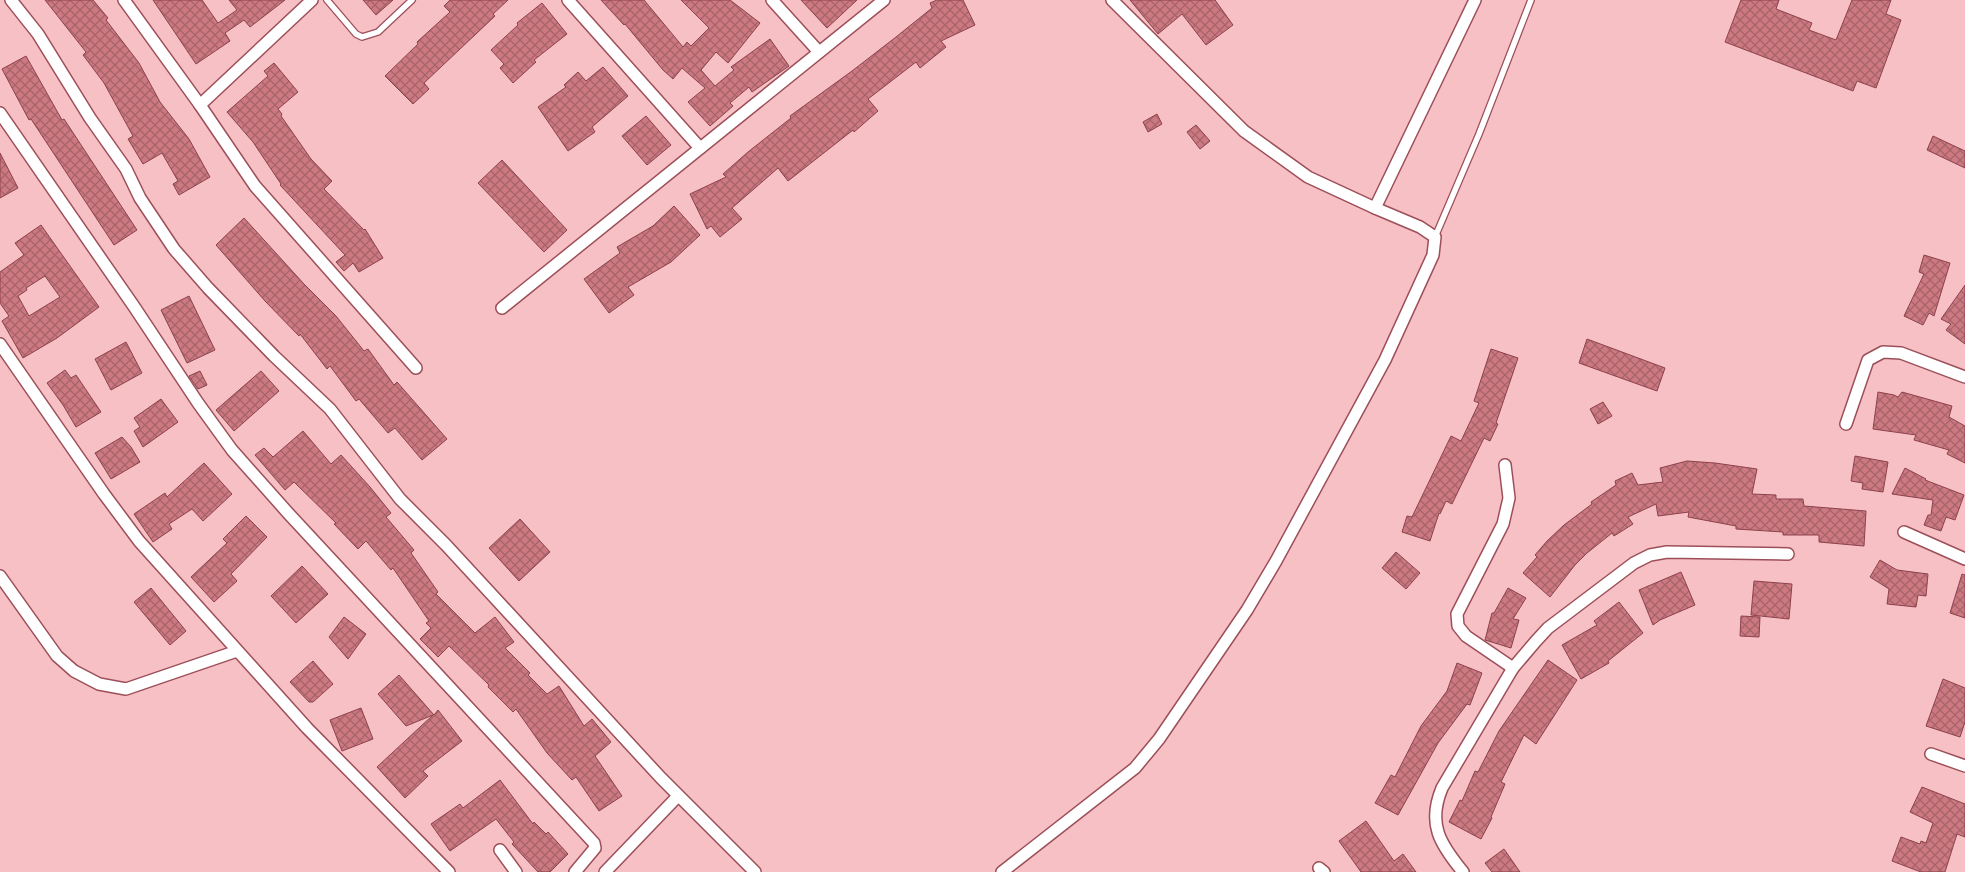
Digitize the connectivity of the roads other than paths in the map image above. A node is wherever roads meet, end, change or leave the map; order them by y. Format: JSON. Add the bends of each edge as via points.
{"nodes":[{"id":1,"x":11,"y":0,"type":"edge"},
{"id":2,"x":124,"y":0,"type":"edge"},
{"id":3,"x":311,"y":0,"type":"edge"},
{"id":4,"x":327,"y":0,"type":"edge"},
{"id":5,"x":412,"y":0,"type":"edge"},
{"id":6,"x":568,"y":0,"type":"edge"},
{"id":7,"x":772,"y":0,"type":"edge"},
{"id":8,"x":884,"y":0,"type":"edge"},
{"id":9,"x":1112,"y":0,"type":"edge"},
{"id":10,"x":1475,"y":0,"type":"edge"},
{"id":11,"x":1531,"y":0,"type":"edge"},
{"id":12,"x":819,"y":52,"type":"junction"},
{"id":13,"x":200,"y":105,"type":"junction"},
{"id":14,"x":0,"y":113,"type":"edge"},
{"id":15,"x":700,"y":148,"type":"junction"},
{"id":16,"x":1375,"y":208,"type":"junction"},
{"id":17,"x":1436,"y":237,"type":"junction"},
{"id":18,"x":502,"y":308,"type":"dead end"},
{"id":19,"x":0,"y":344,"type":"edge"},
{"id":20,"x":416,"y":368,"type":"dead end"},
{"id":21,"x":1965,"y":377,"type":"edge"},
{"id":22,"x":1846,"y":424,"type":"dead end"},
{"id":23,"x":1505,"y":466,"type":"dead end"},
{"id":24,"x":1904,"y":532,"type":"dead end"},
{"id":25,"x":1788,"y":554,"type":"dead end"},
{"id":26,"x":1965,"y":559,"type":"edge"},
{"id":27,"x":0,"y":576,"type":"edge"},
{"id":28,"x":237,"y":651,"type":"junction"},
{"id":29,"x":1513,"y":668,"type":"junction"},
{"id":30,"x":1931,"y":754,"type":"dead end"},
{"id":31,"x":1965,"y":766,"type":"edge"},
{"id":32,"x":678,"y":796,"type":"junction"},
{"id":33,"x":500,"y":850,"type":"dead end"},
{"id":34,"x":449,"y":872,"type":"edge"},
{"id":35,"x":516,"y":872,"type":"edge"},
{"id":36,"x":575,"y":872,"type":"edge"},
{"id":37,"x":605,"y":872,"type":"edge"},
{"id":38,"x":755,"y":872,"type":"edge"},
{"id":39,"x":1002,"y":872,"type":"edge"},
{"id":40,"x":1463,"y":872,"type":"edge"}],
"edges":[{"from":1,"to":32,"type":"street","via":[[38,34],[174,249],[208,288],[330,410],[409,508]]},
{"from":2,"to":13,"type":"street"},
{"from":3,"to":13,"type":"street"},
{"from":4,"to":5,"type":"lane","via":[[362,38],[378,32]]},
{"from":6,"to":15,"type":"street"},
{"from":7,"to":12,"type":"street"},
{"from":8,"to":12,"type":"street"},
{"from":9,"to":16,"type":"street","via":[[1244,131],[1308,177]]},
{"from":10,"to":16,"type":"street"},
{"from":11,"to":17,"type":"lane"},
{"from":12,"to":15,"type":"street"},
{"from":13,"to":20,"type":"street","via":[[255,186]]},
{"from":14,"to":36,"type":"street","via":[[232,450],[594,843],[593,852]]},
{"from":15,"to":18,"type":"street"},
{"from":16,"to":17,"type":"street"},
{"from":17,"to":39,"type":"street","via":[[1433,255],[1375,378],[1276,561],[1190,694],[1134,768]]},
{"from":19,"to":28,"type":"street","via":[[138,541]]},
{"from":21,"to":22,"type":"street","via":[[1901,353],[1883,352],[1868,360]]},
{"from":23,"to":29,"type":"street","via":[[1509,498],[1504,524],[1457,614],[1458,626],[1466,636]]},
{"from":24,"to":26,"type":"street"},
{"from":25,"to":29,"type":"street","via":[[1667,552],[1650,555],[1634,563],[1548,628]]},
{"from":27,"to":28,"type":"street","via":[[57,656],[74,671],[99,684],[126,689]]},
{"from":28,"to":34,"type":"street","via":[[307,728]]},
{"from":29,"to":40,"type":"street","via":[[1437,800],[1434,815],[1437,831],[1445,850]]},
{"from":30,"to":31,"type":"street"},
{"from":32,"to":37,"type":"street"},
{"from":32,"to":38,"type":"street"},
{"from":33,"to":35,"type":"street"}]}
